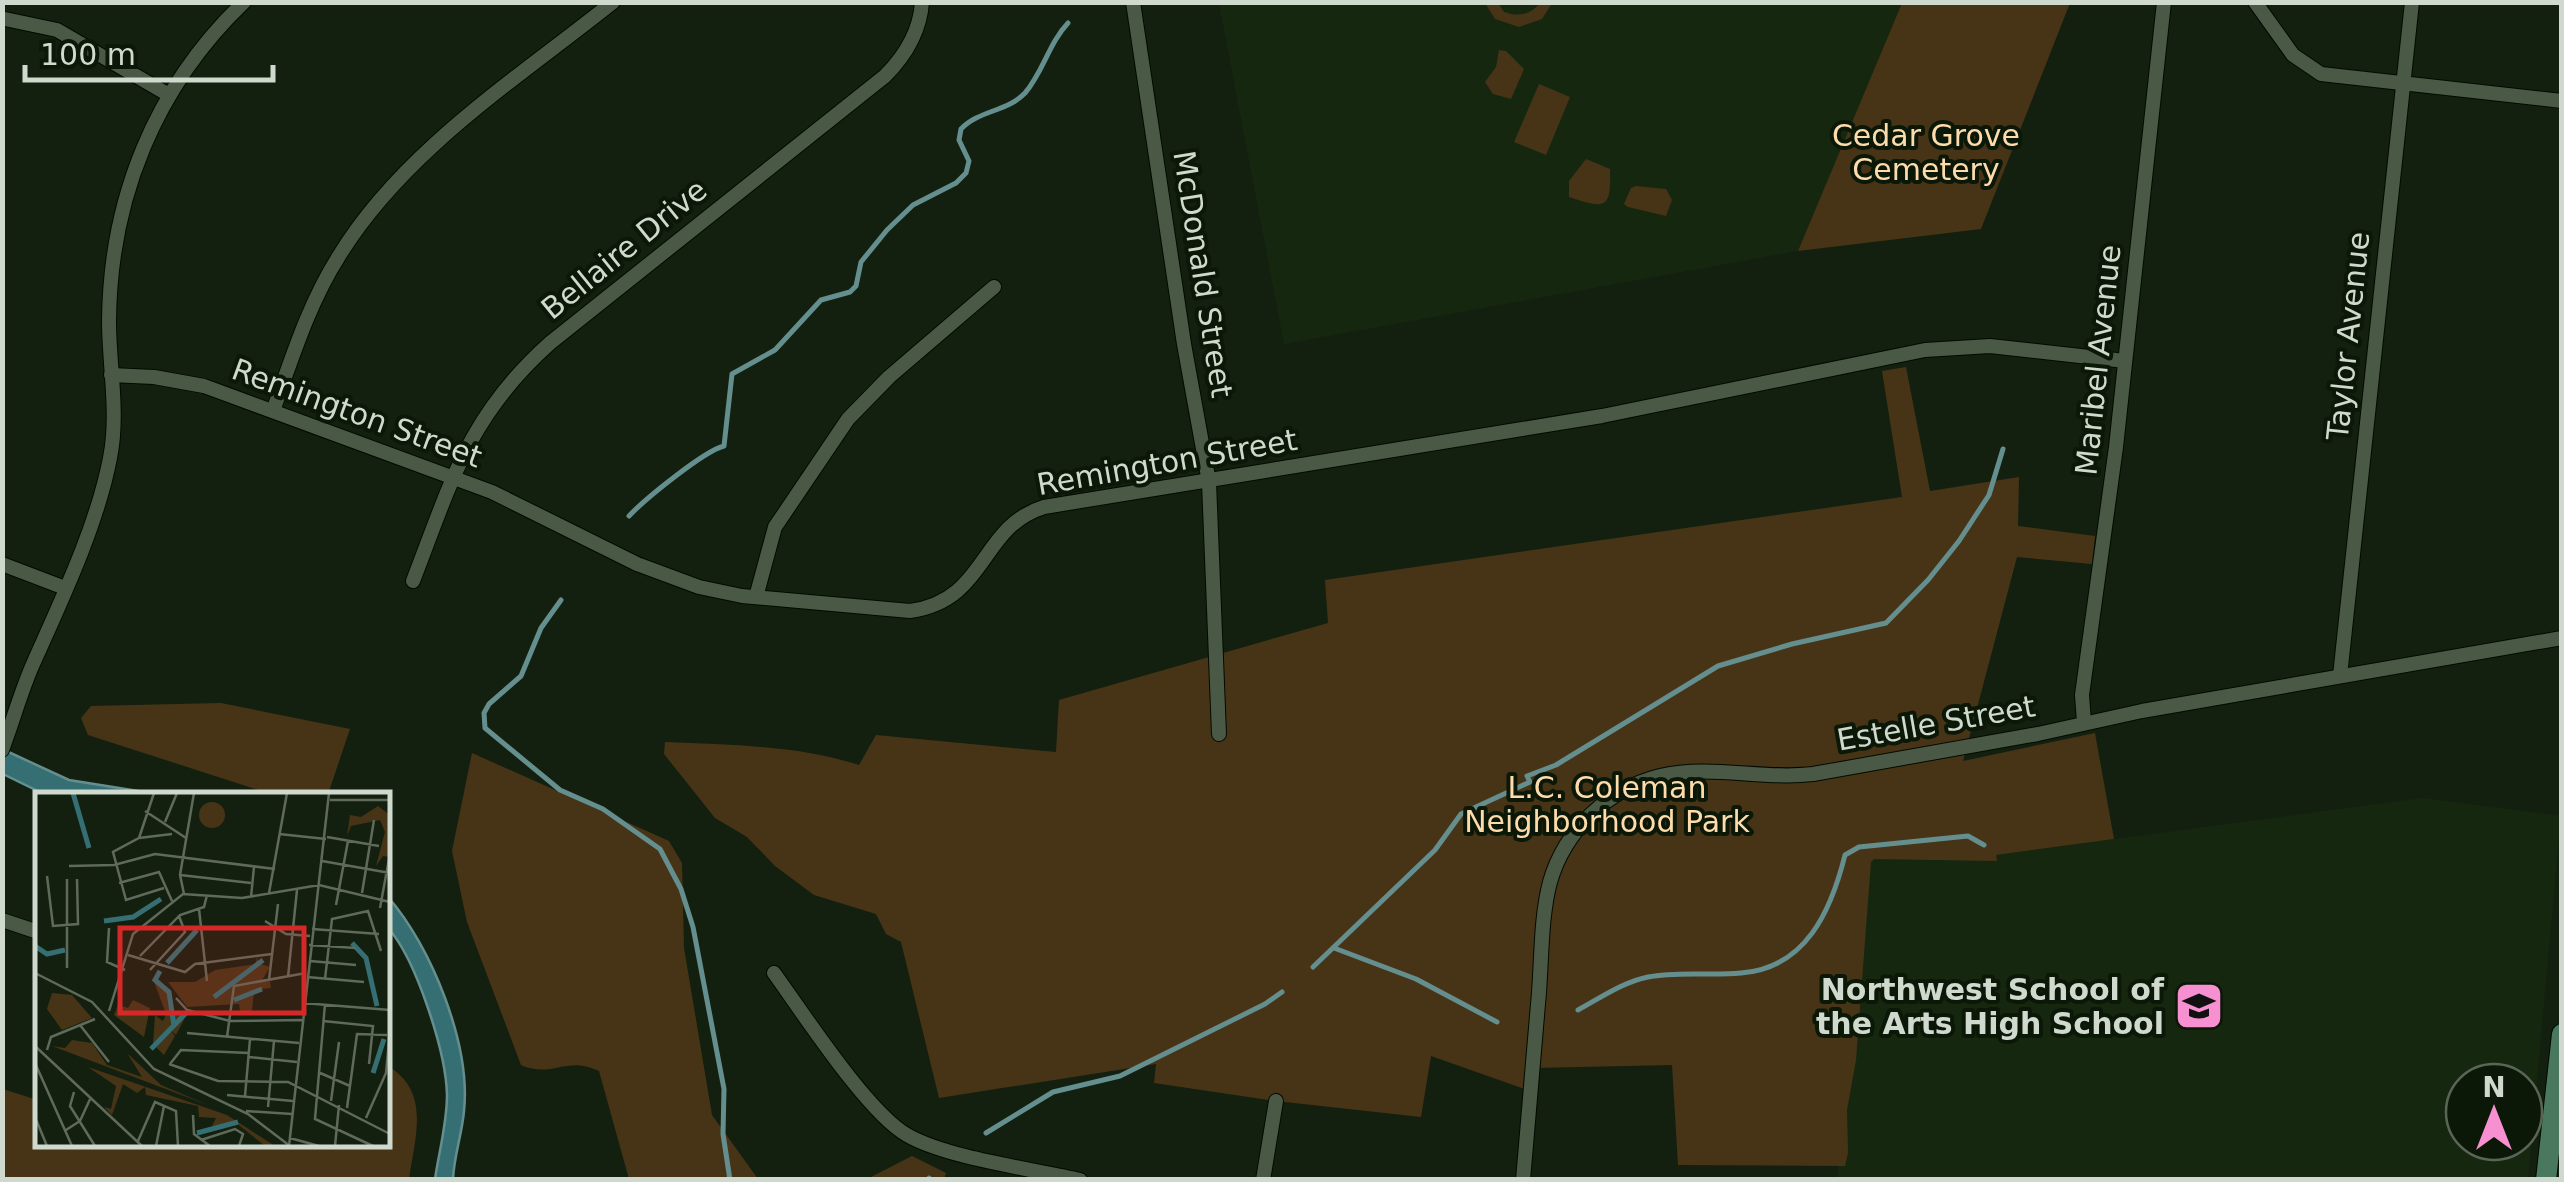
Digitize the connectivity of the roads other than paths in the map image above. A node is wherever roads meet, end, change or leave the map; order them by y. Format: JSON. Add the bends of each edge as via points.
{"nodes":[{"id":1,"x":244,"y":2,"type":"edge"},
{"id":2,"x":613,"y":2,"type":"edge"},
{"id":3,"x":922,"y":2,"type":"edge"},
{"id":4,"x":1133,"y":2,"type":"edge"},
{"id":5,"x":2164,"y":2,"type":"edge"},
{"id":6,"x":2255,"y":2,"type":"edge"},
{"id":7,"x":2412,"y":2,"type":"edge"},
{"id":8,"x":4,"y":18,"type":"edge"},
{"id":9,"x":2404,"y":84,"type":"junction"},
{"id":10,"x":169,"y":96,"type":"junction"},
{"id":11,"x":2562,"y":101,"type":"edge"},
{"id":12,"x":994,"y":287,"type":"dead end"},
{"id":13,"x":2125,"y":360,"type":"junction"},
{"id":14,"x":111,"y":376,"type":"junction"},
{"id":15,"x":272,"y":411,"type":"junction"},
{"id":16,"x":453,"y":478,"type":"junction"},
{"id":17,"x":1209,"y":482,"type":"junction"},
{"id":18,"x":2,"y":564,"type":"edge"},
{"id":19,"x":412,"y":581,"type":"dead end"},
{"id":20,"x":65,"y":588,"type":"junction"},
{"id":21,"x":756,"y":597,"type":"junction"},
{"id":22,"x":2562,"y":638,"type":"edge"},
{"id":23,"x":2340,"y":676,"type":"junction"},
{"id":24,"x":2084,"y":722,"type":"junction"},
{"id":25,"x":1219,"y":734,"type":"dead end"},
{"id":26,"x":2,"y":750,"type":"edge"},
{"id":27,"x":2,"y":920,"type":"edge"},
{"id":28,"x":35,"y":931,"type":"edge"},
{"id":29,"x":774,"y":973,"type":"dead end"},
{"id":30,"x":2561,"y":1039,"type":"edge"},
{"id":31,"x":1276,"y":1101,"type":"dead end"},
{"id":32,"x":1080,"y":1180,"type":"edge"},
{"id":33,"x":1263,"y":1180,"type":"edge"},
{"id":34,"x":1523,"y":1180,"type":"edge"},
{"id":35,"x":2546,"y":1180,"type":"edge"}],
"edges":[{"from":1,"to":10,"type":"street","via":[[204,44]]},
{"from":2,"to":15,"type":"street","via":[[387,191],[319,292]]},
{"from":3,"to":16,"type":"street","name":"Bellaire Drive","via":[[907,50],[885,76],[523,367],[481,420]]},
{"from":4,"to":17,"type":"street","name":"McDonald Street"},
{"from":5,"to":13,"type":"street","name":"Maribel Avenue"},
{"from":6,"to":9,"type":"street","via":[[2306,66],[2329,76]]},
{"from":7,"to":9,"type":"street","name":"Taylor Avenue"},
{"from":8,"to":10,"type":"street","via":[[56,30]]},
{"from":9,"to":11,"type":"street"},
{"from":9,"to":23,"type":"street","name":"Taylor Avenue"},
{"from":10,"to":14,"type":"street","via":[[136,165],[116,233]]},
{"from":12,"to":21,"type":"street","via":[[848,419],[776,527]]},
{"from":13,"to":17,"type":"street","name":"Remington Street","via":[[1990,346],[1925,350],[1602,416]]},
{"from":13,"to":24,"type":"street","name":"Maribel Avenue","via":[[2082,695]]},
{"from":14,"to":15,"type":"street","name":"Remington Street","via":[[188,382]]},
{"from":14,"to":20,"type":"street","via":[[110,457]]},
{"from":15,"to":16,"type":"street","name":"Remington Street"},
{"from":16,"to":19,"type":"street","name":"Bellaire Drive"},
{"from":16,"to":21,"type":"street","name":"Remington Street","via":[[661,574]]},
{"from":17,"to":21,"type":"street","name":"Remington Street","via":[[1034,510],[1009,527],[958,592],[928,608]]},
{"from":17,"to":25,"type":"street","name":"McDonald Street"},
{"from":18,"to":20,"type":"street"},
{"from":20,"to":26,"type":"street"},
{"from":22,"to":23,"type":"street","name":"Estelle Street"},
{"from":23,"to":24,"type":"street","name":"Estelle Street"},
{"from":24,"to":34,"type":"street","name":"Estelle Street","via":[[1790,777],[1673,773],[1613,796],[1576,830],[1550,884]]},
{"from":27,"to":28,"type":"street"},
{"from":29,"to":32,"type":"street","via":[[879,1111],[907,1134],[947,1150]]},
{"from":30,"to":35,"type":"main road"},
{"from":31,"to":33,"type":"street"}]}
